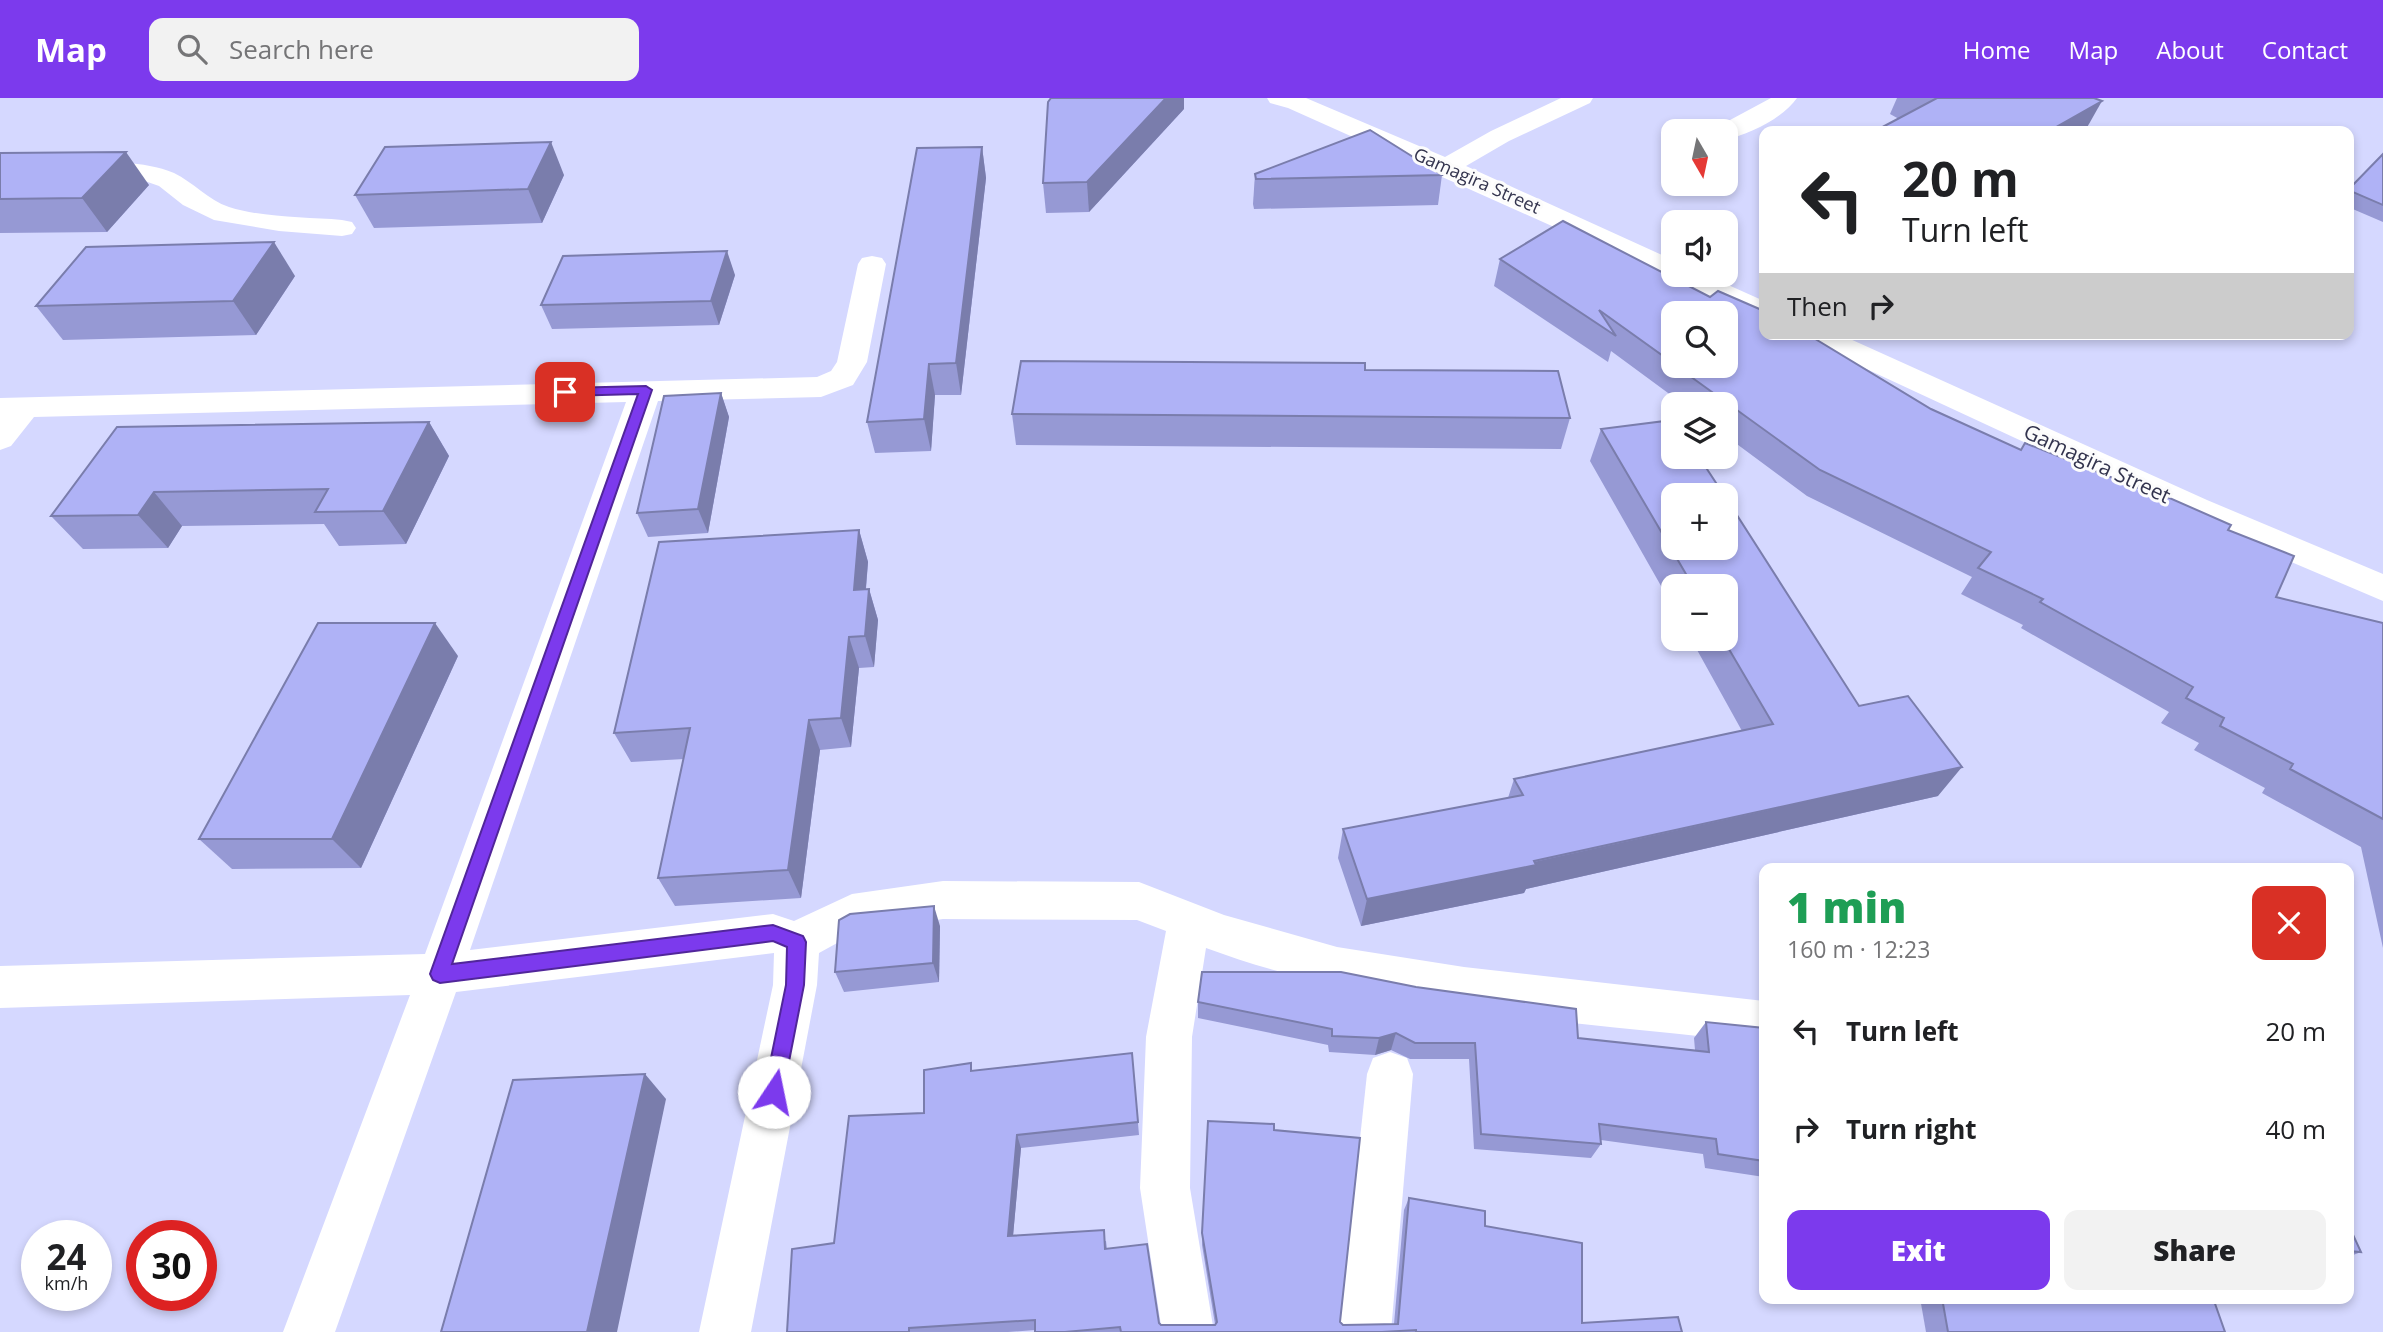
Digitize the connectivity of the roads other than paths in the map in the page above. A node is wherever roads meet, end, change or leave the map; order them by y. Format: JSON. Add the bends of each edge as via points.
{"nodes":[{"id":1,"x":1279,"y":98,"type":"edge"},
{"id":2,"x":1581,"y":98,"type":"edge"},
{"id":3,"x":1785,"y":98,"type":"edge"},
{"id":4,"x":1738,"y":126,"type":"edge"},
{"id":5,"x":1446,"y":167,"type":"junction"},
{"id":6,"x":0,"y":175,"type":"edge"},
{"id":7,"x":342,"y":228,"type":"dead end"},
{"id":8,"x":872,"y":264,"type":"dead end"},
{"id":9,"x":1661,"y":265,"type":"edge"},
{"id":10,"x":1709,"y":287,"type":"edge"},
{"id":11,"x":1759,"y":310,"type":"edge"},
{"id":12,"x":1827,"y":340,"type":"edge"},
{"id":13,"x":646,"y":390,"type":"junction"},
{"id":14,"x":12,"y":408,"type":"edge"},
{"id":15,"x":0,"y":439,"type":"edge"},
{"id":16,"x":2383,"y":588,"type":"edge"},
{"id":17,"x":1189,"y":922,"type":"junction"},
{"id":18,"x":797,"y":942,"type":"junction"},
{"id":19,"x":440,"y":974,"type":"junction"},
{"id":20,"x":0,"y":987,"type":"edge"},
{"id":21,"x":1759,"y":1021,"type":"edge"},
{"id":22,"x":1390,"y":1074,"type":"dead end"},
{"id":23,"x":309,"y":1332,"type":"edge"},
{"id":24,"x":725,"y":1332,"type":"edge"},
{"id":25,"x":1188,"y":1332,"type":"edge"},
{"id":26,"x":1365,"y":1332,"type":"edge"}],
"edges":[{"from":1,"to":5,"type":"street","name":"Gamagira Street"},
{"from":2,"to":5,"type":"street"},
{"from":3,"to":4,"type":"street"},
{"from":5,"to":9,"type":"street","name":"Gamagira Street"},
{"from":6,"to":7,"type":"street","via":[[73,169],[145,172],[168,180],[191,199],[223,214]]},
{"from":8,"to":13,"type":"street","via":[[852,362],[842,378],[821,387],[799,389]]},
{"from":10,"to":11,"type":"street"},
{"from":12,"to":16,"type":"street","name":"Gamagira Street","via":[[2195,508]]},
{"from":13,"to":14,"type":"street"},
{"from":13,"to":19,"type":"street"},
{"from":14,"to":15,"type":"street"},
{"from":17,"to":18,"type":"street","via":[[1139,901],[943,900],[852,913]]},
{"from":17,"to":21,"type":"street","via":[[1337,967],[1464,988]]},
{"from":17,"to":25,"type":"street","via":[[1169,1037],[1165,1188]]},
{"from":18,"to":19,"type":"street","via":[[773,933]]},
{"from":18,"to":24,"type":"street","via":[[795,985]]},
{"from":19,"to":20,"type":"street"},
{"from":19,"to":23,"type":"street"},
{"from":22,"to":26,"type":"street"}]}
